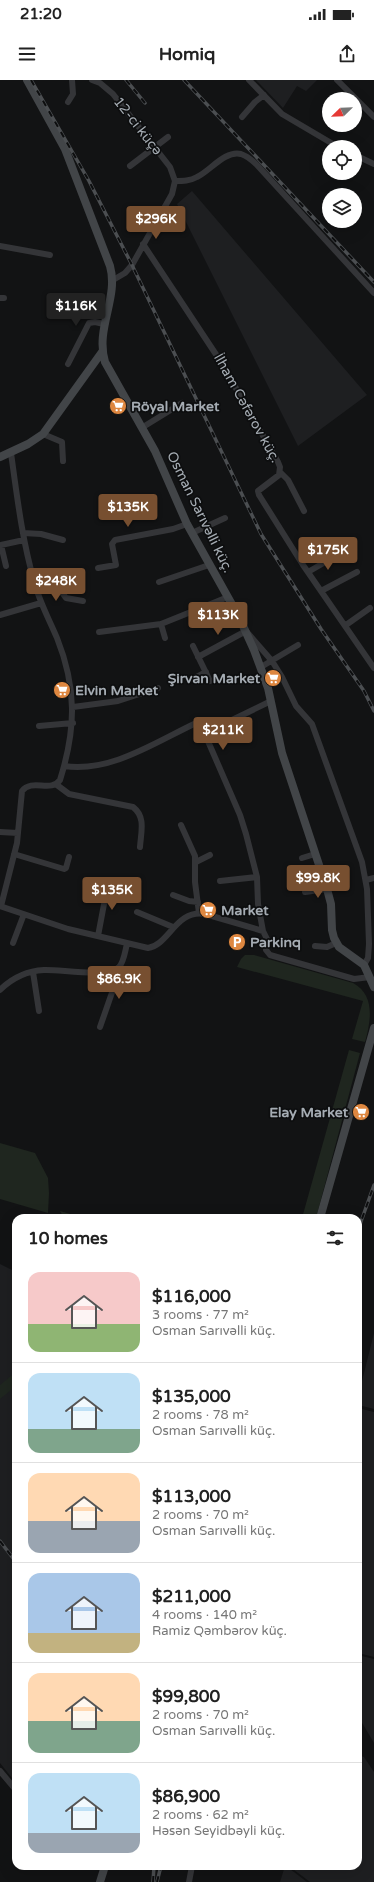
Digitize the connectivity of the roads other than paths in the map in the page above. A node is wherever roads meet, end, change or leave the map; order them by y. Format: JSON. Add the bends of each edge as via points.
{"nodes":[{"id":1,"x":27,"y":80,"type":"edge"},
{"id":2,"x":72,"y":80,"type":"edge"},
{"id":3,"x":92,"y":80,"type":"edge"},
{"id":4,"x":249,"y":80,"type":"edge"},
{"id":5,"x":337,"y":80,"type":"edge"},
{"id":6,"x":264,"y":96,"type":"junction"},
{"id":7,"x":68,"y":102,"type":"dead end"},
{"id":8,"x":242,"y":117,"type":"dead end"},
{"id":9,"x":374,"y":117,"type":"edge"},
{"id":10,"x":168,"y":137,"type":"dead end"},
{"id":11,"x":326,"y":140,"type":"edge"},
{"id":12,"x":156,"y":148,"type":"junction"},
{"id":13,"x":362,"y":158,"type":"edge"},
{"id":14,"x":374,"y":164,"type":"edge"},
{"id":15,"x":130,"y":166,"type":"dead end"},
{"id":16,"x":175,"y":181,"type":"junction"},
{"id":17,"x":143,"y":244,"type":"junction"},
{"id":18,"x":0,"y":246,"type":"edge"},
{"id":19,"x":50,"y":255,"type":"dead end"},
{"id":20,"x":112,"y":280,"type":"junction"},
{"id":21,"x":374,"y":293,"type":"edge"},
{"id":22,"x":104,"y":324,"type":"junction"},
{"id":23,"x":102,"y":352,"type":"junction"},
{"id":24,"x":68,"y":364,"type":"dead end"},
{"id":25,"x":182,"y":403,"type":"dead end"},
{"id":26,"x":143,"y":428,"type":"junction"},
{"id":27,"x":43,"y":434,"type":"junction"},
{"id":28,"x":11,"y":453,"type":"junction"},
{"id":29,"x":0,"y":457,"type":"edge"},
{"id":30,"x":64,"y":461,"type":"dead end"},
{"id":31,"x":280,"y":472,"type":"junction"},
{"id":32,"x":304,"y":511,"type":"dead end"},
{"id":33,"x":225,"y":518,"type":"dead end"},
{"id":34,"x":188,"y":524,"type":"junction"},
{"id":35,"x":192,"y":533,"type":"junction"},
{"id":36,"x":24,"y":537,"type":"junction"},
{"id":37,"x":63,"y":540,"type":"dead end"},
{"id":38,"x":339,"y":554,"type":"dead end"},
{"id":39,"x":209,"y":565,"type":"junction"},
{"id":40,"x":6,"y":566,"type":"dead end"},
{"id":41,"x":98,"y":568,"type":"dead end"},
{"id":42,"x":308,"y":572,"type":"junction"},
{"id":43,"x":357,"y":572,"type":"dead end"},
{"id":44,"x":34,"y":581,"type":"junction"},
{"id":45,"x":159,"y":582,"type":"dead end"},
{"id":46,"x":321,"y":591,"type":"junction"},
{"id":47,"x":228,"y":597,"type":"junction"},
{"id":48,"x":82,"y":601,"type":"dead end"},
{"id":49,"x":41,"y":603,"type":"junction"},
{"id":50,"x":370,"y":608,"type":"dead end"},
{"id":51,"x":0,"y":615,"type":"edge"},
{"id":52,"x":161,"y":624,"type":"junction"},
{"id":53,"x":346,"y":625,"type":"junction"},
{"id":54,"x":246,"y":631,"type":"junction"},
{"id":55,"x":99,"y":632,"type":"dead end"},
{"id":56,"x":165,"y":638,"type":"dead end"},
{"id":57,"x":298,"y":645,"type":"dead end"},
{"id":58,"x":193,"y":646,"type":"dead end"},
{"id":59,"x":198,"y":657,"type":"junction"},
{"id":60,"x":272,"y":661,"type":"junction"},
{"id":61,"x":261,"y":668,"type":"junction"},
{"id":62,"x":374,"y":668,"type":"edge"},
{"id":63,"x":206,"y":672,"type":"junction"},
{"id":64,"x":193,"y":679,"type":"dead end"},
{"id":65,"x":210,"y":681,"type":"dead end"},
{"id":66,"x":158,"y":688,"type":"dead end"},
{"id":67,"x":272,"y":701,"type":"junction"},
{"id":68,"x":73,"y":707,"type":"junction"},
{"id":69,"x":232,"y":720,"type":"dead end"},
{"id":70,"x":72,"y":723,"type":"junction"},
{"id":71,"x":39,"y":726,"type":"dead end"},
{"id":72,"x":64,"y":766,"type":"junction"},
{"id":73,"x":57,"y":785,"type":"junction"},
{"id":74,"x":181,"y":825,"type":"dead end"},
{"id":75,"x":0,"y":832,"type":"edge"},
{"id":76,"x":18,"y":833,"type":"junction"},
{"id":77,"x":140,"y":847,"type":"dead end"},
{"id":78,"x":14,"y":854,"type":"junction"},
{"id":79,"x":210,"y":854,"type":"dead end"},
{"id":80,"x":315,"y":854,"type":"junction"},
{"id":81,"x":69,"y":857,"type":"dead end"},
{"id":82,"x":302,"y":858,"type":"dead end"},
{"id":83,"x":196,"y":862,"type":"junction"},
{"id":84,"x":257,"y":877,"type":"junction"},
{"id":85,"x":374,"y":878,"type":"edge"},
{"id":86,"x":366,"y":880,"type":"junction"},
{"id":87,"x":220,"y":881,"type":"dead end"},
{"id":88,"x":108,"y":883,"type":"dead end"},
{"id":89,"x":327,"y":889,"type":"junction"},
{"id":90,"x":305,"y":892,"type":"dead end"},
{"id":91,"x":173,"y":895,"type":"dead end"},
{"id":92,"x":198,"y":902,"type":"junction"},
{"id":93,"x":0,"y":906,"type":"edge"},
{"id":94,"x":137,"y":912,"type":"dead end"},
{"id":95,"x":199,"y":913,"type":"junction"},
{"id":96,"x":24,"y":914,"type":"junction"},
{"id":97,"x":173,"y":927,"type":"junction"},
{"id":98,"x":263,"y":931,"type":"junction"},
{"id":99,"x":98,"y":936,"type":"junction"},
{"id":100,"x":13,"y":943,"type":"dead end"},
{"id":101,"x":336,"y":943,"type":"junction"},
{"id":102,"x":127,"y":944,"type":"junction"},
{"id":103,"x":315,"y":946,"type":"dead end"},
{"id":104,"x":364,"y":965,"type":"junction"},
{"id":105,"x":116,"y":970,"type":"junction"},
{"id":106,"x":33,"y":972,"type":"junction"},
{"id":107,"x":370,"y":978,"type":"junction"},
{"id":108,"x":374,"y":987,"type":"edge"},
{"id":109,"x":0,"y":990,"type":"edge"},
{"id":110,"x":38,"y":1011,"type":"dead end"},
{"id":111,"x":100,"y":1027,"type":"dead end"},
{"id":112,"x":374,"y":1028,"type":"edge"},
{"id":113,"x":321,"y":1214,"type":"edge"},
{"id":114,"x":0,"y":1771,"type":"edge"},
{"id":115,"x":12,"y":1785,"type":"edge"},
{"id":116,"x":103,"y":1870,"type":"edge"},
{"id":117,"x":191,"y":1870,"type":"edge"},
{"id":118,"x":100,"y":1882,"type":"edge"},
{"id":119,"x":189,"y":1882,"type":"edge"}],
"edges":[{"from":1,"to":20,"type":"street","name":"Osman Sarıvəlli küç.","via":[[64,148],[104,249]]},
{"from":2,"to":7,"type":"street","via":[[72,94]]},
{"from":3,"to":12,"type":"street","name":"12-ci küçə","via":[[113,94]]},
{"from":4,"to":6,"type":"street"},
{"from":5,"to":9,"type":"street"},
{"from":6,"to":8,"type":"street"},
{"from":6,"to":11,"type":"street","via":[[287,118]]},
{"from":10,"to":12,"type":"street"},
{"from":12,"to":15,"type":"street"},
{"from":12,"to":16,"type":"street","name":"12-ci küçə","via":[[170,167]]},
{"from":13,"to":14,"type":"street"},
{"from":16,"to":17,"type":"street","via":[[172,194]]},
{"from":16,"to":21,"type":"street","via":[[199,177],[232,154],[247,157]]},
{"from":17,"to":20,"type":"street","via":[[125,273]]},
{"from":17,"to":31,"type":"street","name":"İlham Cəfərov küç.","via":[[221,362],[278,462]]},
{"from":18,"to":19,"type":"street"},
{"from":20,"to":22,"type":"street","name":"Osman Sarıvəlli küç."},
{"from":22,"to":23,"type":"street","name":"Osman Sarıvəlli küç."},
{"from":22,"to":24,"type":"street","via":[[89,323]]},
{"from":23,"to":26,"type":"street","name":"Osman Sarıvəlli küç.","via":[[115,382]]},
{"from":23,"to":27,"type":"street"},
{"from":25,"to":26,"type":"street"},
{"from":26,"to":34,"type":"street","name":"Osman Sarıvəlli küç."},
{"from":27,"to":28,"type":"street"},
{"from":27,"to":30,"type":"street","via":[[62,442]]},
{"from":28,"to":29,"type":"street"},
{"from":28,"to":36,"type":"street"},
{"from":31,"to":32,"type":"street","via":[[288,480]]},
{"from":31,"to":42,"type":"street","name":"İlham Cəfərov küç.","via":[[258,491],[258,495]]},
{"from":33,"to":35,"type":"street"},
{"from":34,"to":35,"type":"street","name":"Osman Sarıvəlli küç."},
{"from":34,"to":41,"type":"street","via":[[115,540],[112,544],[116,565]]},
{"from":35,"to":39,"type":"street","name":"Osman Sarıvəlli küç."},
{"from":36,"to":37,"type":"street","via":[[36,533]]},
{"from":36,"to":40,"type":"street","via":[[1,545]]},
{"from":36,"to":44,"type":"street"},
{"from":38,"to":42,"type":"street"},
{"from":39,"to":45,"type":"street"},
{"from":39,"to":47,"type":"street","name":"Osman Sarıvəlli küç."},
{"from":42,"to":46,"type":"street","name":"İlham Cəfərov küç."},
{"from":43,"to":46,"type":"street"},
{"from":44,"to":48,"type":"street","via":[[58,588],[66,598]]},
{"from":44,"to":49,"type":"street"},
{"from":46,"to":53,"type":"street","name":"İlham Cəfərov küç."},
{"from":47,"to":52,"type":"street"},
{"from":47,"to":54,"type":"street","name":"Osman Sarıvəlli küç."},
{"from":49,"to":51,"type":"street"},
{"from":49,"to":68,"type":"street","via":[[63,654]]},
{"from":50,"to":53,"type":"street"},
{"from":52,"to":55,"type":"street"},
{"from":52,"to":56,"type":"street"},
{"from":53,"to":62,"type":"street","name":"İlham Cəfərov küç."},
{"from":54,"to":59,"type":"street"},
{"from":54,"to":60,"type":"street"},
{"from":54,"to":61,"type":"street","name":"Osman Sarıvəlli küç."},
{"from":57,"to":60,"type":"street"},
{"from":58,"to":59,"type":"street"},
{"from":59,"to":63,"type":"street"},
{"from":60,"to":61,"type":"street"},
{"from":60,"to":86,"type":"street","via":[[296,706],[309,719],[316,731]]},
{"from":61,"to":67,"type":"street","name":"Osman Sarıvəlli küç."},
{"from":63,"to":64,"type":"street"},
{"from":63,"to":65,"type":"street"},
{"from":66,"to":68,"type":"street","via":[[118,701]]},
{"from":67,"to":69,"type":"street"},
{"from":67,"to":80,"type":"street","name":"Osman Sarıvəlli küç.","via":[[282,754]]},
{"from":68,"to":70,"type":"street"},
{"from":70,"to":71,"type":"street"},
{"from":70,"to":72,"type":"street"},
{"from":72,"to":73,"type":"street"},
{"from":72,"to":84,"type":"street","via":[[82,767],[117,760],[194,724],[201,725],[240,815]]},
{"from":73,"to":76,"type":"street","via":[[24,788]]},
{"from":73,"to":77,"type":"street","via":[[69,794],[133,807],[138,811],[142,822]]},
{"from":74,"to":83,"type":"street"},
{"from":75,"to":76,"type":"street"},
{"from":76,"to":78,"type":"street"},
{"from":78,"to":81,"type":"street","via":[[64,869]]},
{"from":78,"to":93,"type":"street"},
{"from":79,"to":83,"type":"street"},
{"from":80,"to":82,"type":"street"},
{"from":80,"to":89,"type":"street","name":"Osman Sarıvəlli küç."},
{"from":83,"to":92,"type":"street"},
{"from":84,"to":87,"type":"street"},
{"from":84,"to":98,"type":"street"},
{"from":85,"to":86,"type":"street"},
{"from":86,"to":104,"type":"street","via":[[369,944],[368,958]]},
{"from":88,"to":99,"type":"street"},
{"from":89,"to":90,"type":"street"},
{"from":89,"to":101,"type":"street","name":"Osman Sarıvəlli küç."},
{"from":91,"to":92,"type":"street"},
{"from":92,"to":95,"type":"street"},
{"from":93,"to":96,"type":"street"},
{"from":94,"to":97,"type":"street"},
{"from":95,"to":97,"type":"street"},
{"from":95,"to":98,"type":"street"},
{"from":96,"to":99,"type":"street"},
{"from":96,"to":100,"type":"street"},
{"from":97,"to":102,"type":"street","via":[[158,945],[152,948]]},
{"from":98,"to":107,"type":"street","via":[[267,939],[266,950],[270,956],[354,979]]},
{"from":99,"to":102,"type":"street"},
{"from":101,"to":103,"type":"street","via":[[327,947]]},
{"from":101,"to":104,"type":"street"},
{"from":102,"to":105,"type":"street","via":[[121,964]]},
{"from":104,"to":107,"type":"street"},
{"from":105,"to":106,"type":"street"},
{"from":105,"to":111,"type":"street","via":[[115,984]]},
{"from":106,"to":109,"type":"street","via":[[12,980]]},
{"from":106,"to":110,"type":"street"},
{"from":107,"to":108,"type":"street"},
{"from":112,"to":113,"type":"street"},
{"from":114,"to":115,"type":"street"},
{"from":116,"to":118,"type":"street"},
{"from":117,"to":119,"type":"street"}]}
